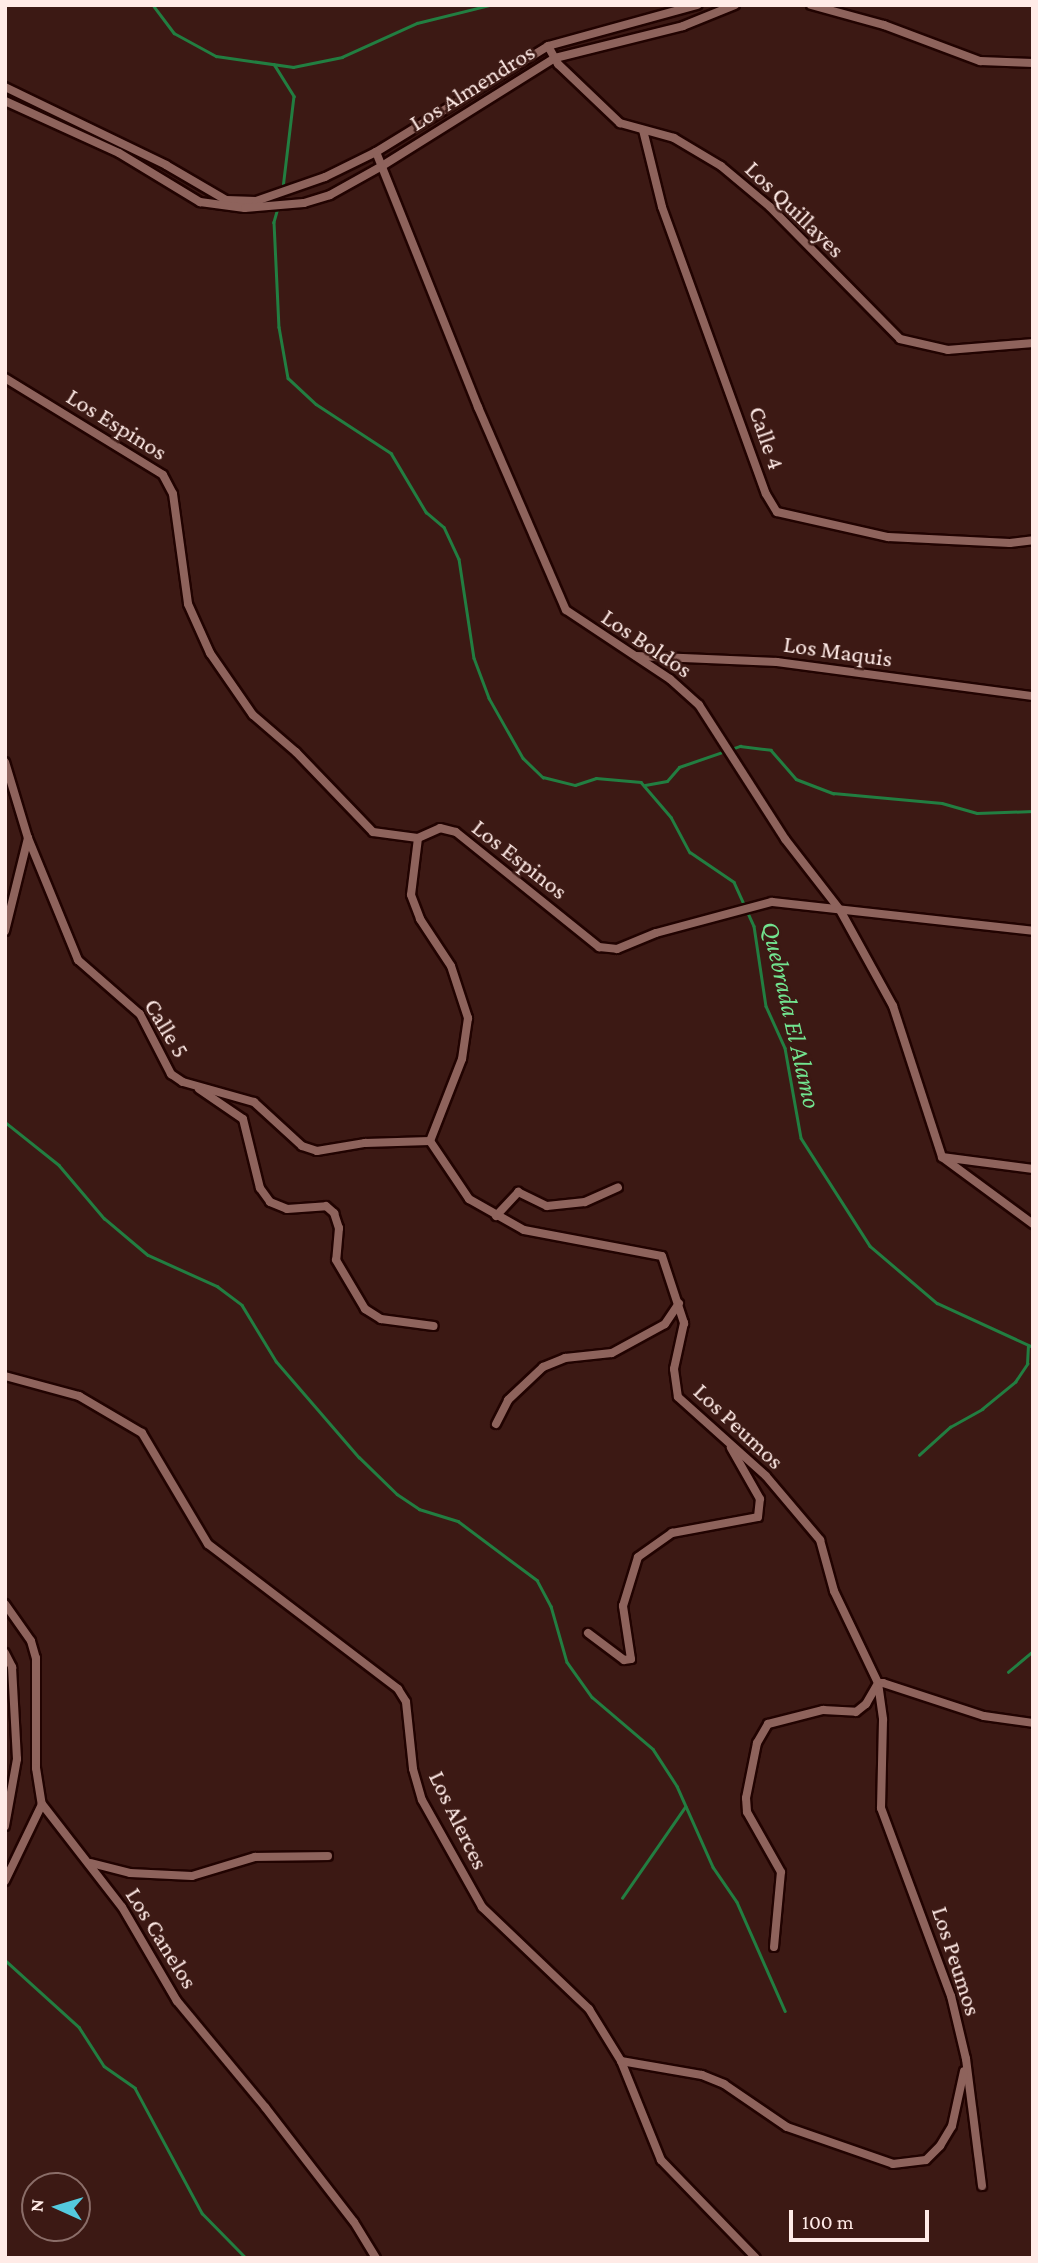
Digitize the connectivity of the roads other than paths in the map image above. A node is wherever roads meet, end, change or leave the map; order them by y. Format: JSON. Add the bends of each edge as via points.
{"nodes":[{"id":1,"x":697,"y":5,"type":"edge"},
{"id":2,"x":735,"y":5,"type":"edge"},
{"id":3,"x":811,"y":5,"type":"edge"},
{"id":4,"x":548,"y":46,"type":"junction"},
{"id":5,"x":555,"y":58,"type":"junction"},
{"id":6,"x":1033,"y":63,"type":"edge"},
{"id":7,"x":5,"y":87,"type":"edge"},
{"id":8,"x":5,"y":101,"type":"edge"},
{"id":9,"x":643,"y":130,"type":"junction"},
{"id":10,"x":376,"y":152,"type":"junction"},
{"id":11,"x":382,"y":166,"type":"junction"},
{"id":12,"x":235,"y":204,"type":"junction"},
{"id":13,"x":1033,"y":343,"type":"edge"},
{"id":14,"x":5,"y":378,"type":"edge"},
{"id":15,"x":1033,"y":540,"type":"edge"},
{"id":16,"x":636,"y":656,"type":"junction"},
{"id":17,"x":1033,"y":696,"type":"edge"},
{"id":18,"x":5,"y":762,"type":"edge"},
{"id":19,"x":28,"y":838,"type":"junction"},
{"id":20,"x":418,"y":838,"type":"junction"},
{"id":21,"x":840,"y":910,"type":"junction"},
{"id":22,"x":5,"y":931,"type":"edge"},
{"id":23,"x":1033,"y":931,"type":"edge"},
{"id":24,"x":197,"y":1087,"type":"junction"},
{"id":25,"x":430,"y":1141,"type":"junction"},
{"id":26,"x":942,"y":1157,"type":"junction"},
{"id":27,"x":1033,"y":1169,"type":"edge"},
{"id":28,"x":618,"y":1186,"type":"dead end"},
{"id":29,"x":496,"y":1216,"type":"junction"},
{"id":30,"x":1033,"y":1224,"type":"edge"},
{"id":31,"x":680,"y":1303,"type":"junction"},
{"id":32,"x":434,"y":1326,"type":"dead end"},
{"id":33,"x":5,"y":1376,"type":"edge"},
{"id":34,"x":496,"y":1424,"type":"dead end"},
{"id":35,"x":726,"y":1439,"type":"junction"},
{"id":36,"x":5,"y":1604,"type":"edge"},
{"id":37,"x":588,"y":1633,"type":"dead end"},
{"id":38,"x":5,"y":1653,"type":"edge"},
{"id":39,"x":878,"y":1683,"type":"junction"},
{"id":40,"x":1033,"y":1723,"type":"edge"},
{"id":41,"x":42,"y":1804,"type":"junction"},
{"id":42,"x":5,"y":1826,"type":"edge"},
{"id":43,"x":328,"y":1856,"type":"dead end"},
{"id":44,"x":91,"y":1863,"type":"junction"},
{"id":45,"x":5,"y":1881,"type":"edge"},
{"id":46,"x":774,"y":1947,"type":"dead end"},
{"id":47,"x":966,"y":2059,"type":"junction"},
{"id":48,"x":621,"y":2061,"type":"junction"},
{"id":49,"x":982,"y":2186,"type":"dead end"},
{"id":50,"x":376,"y":2258,"type":"edge"},
{"id":51,"x":757,"y":2258,"type":"edge"}],
"edges":[{"from":1,"to":4,"type":"street","name":"Los Almendros"},
{"from":2,"to":5,"type":"street","name":"Los Almendros","via":[[683,26]]},
{"from":3,"to":6,"type":"street","via":[[884,25],[980,61]]},
{"from":4,"to":5,"type":"street","name":"Los Quillayes"},
{"from":4,"to":10,"type":"street","name":"Los Almendros"},
{"from":5,"to":9,"type":"street","name":"Los Quillayes","via":[[620,123]]},
{"from":5,"to":11,"type":"street","name":"Los Almendros"},
{"from":7,"to":12,"type":"street","name":"Los Almendros"},
{"from":8,"to":12,"type":"street","name":"Los Almendros","via":[[119,153],[200,202]]},
{"from":9,"to":13,"type":"street","name":"Los Quillayes","via":[[674,138],[721,166],[770,207],[900,339],[948,350]]},
{"from":9,"to":15,"type":"street","name":"Calle 4","via":[[662,207],[766,494],[777,512],[888,537]]},
{"from":10,"to":11,"type":"street","name":"Los Boldos"},
{"from":10,"to":12,"type":"street","name":"Los Almendros","via":[[325,177]]},
{"from":11,"to":12,"type":"street","name":"Los Almendros","via":[[330,195],[304,203]]},
{"from":11,"to":16,"type":"street","name":"Los Boldos","via":[[557,593],[578,620]]},
{"from":14,"to":20,"type":"street","name":"Los Espinos","via":[[163,475],[173,494],[188,604],[225,678],[253,715],[296,752],[365,826],[396,838]]},
{"from":16,"to":17,"type":"street","name":"Los Maquis","via":[[777,662]]},
{"from":16,"to":21,"type":"street","name":"Los Boldos","via":[[699,705],[785,839]]},
{"from":18,"to":19,"type":"street"},
{"from":19,"to":22,"type":"street"},
{"from":19,"to":24,"type":"street","name":"Calle 5","via":[[78,960],[126,997],[172,1074]]},
{"from":20,"to":21,"type":"street","name":"Los Espinos","via":[[440,828],[456,832],[599,947],[617,949],[656,933],[772,902]]},
{"from":20,"to":25,"type":"street","via":[[411,895],[419,919],[452,966],[468,1018],[462,1059]]},
{"from":21,"to":23,"type":"street","name":"Los Espinos"},
{"from":21,"to":26,"type":"street","name":"Los Boldos","via":[[893,1006]]},
{"from":24,"to":25,"type":"street","name":"Calle 5","via":[[254,1102],[302,1146],[317,1151],[375,1142]]},
{"from":24,"to":32,"type":"street","via":[[243,1119],[260,1188],[270,1202],[287,1209],[326,1206],[334,1213],[339,1228],[337,1260],[365,1309],[381,1319]]},
{"from":25,"to":29,"type":"street","name":"Los Peumos","via":[[458,1186]]},
{"from":26,"to":27,"type":"street"},
{"from":26,"to":30,"type":"street"},
{"from":28,"to":29,"type":"street","via":[[585,1202],[547,1206],[518,1192]]},
{"from":29,"to":31,"type":"street","name":"Los Peumos","via":[[544,1238],[657,1253],[666,1261]]},
{"from":31,"to":34,"type":"street","via":[[665,1324],[623,1347],[543,1367],[508,1400]]},
{"from":31,"to":35,"type":"street","name":"Los Peumos","via":[[684,1323],[673,1384],[685,1406]]},
{"from":33,"to":48,"type":"street","name":"Los Alerces","via":[[79,1396],[142,1433],[208,1545],[398,1689],[406,1702],[415,1783],[468,1884],[491,1916],[589,2009]]},
{"from":35,"to":37,"type":"street","via":[[760,1499],[758,1517],[672,1533],[638,1557],[623,1606],[631,1658],[624,1660]]},
{"from":35,"to":39,"type":"street","name":"Los Peumos","via":[[766,1476],[820,1540],[834,1591]]},
{"from":36,"to":41,"type":"street","via":[[32,1641],[36,1658],[36,1768]]},
{"from":38,"to":42,"type":"street","via":[[12,1667],[17,1759]]},
{"from":39,"to":40,"type":"street","via":[[984,1716]]},
{"from":39,"to":46,"type":"street","via":[[862,1709],[823,1710],[780,1719],[762,1730],[747,1785],[747,1812],[781,1872]]},
{"from":39,"to":47,"type":"street","name":"Los Peumos","via":[[883,1720],[881,1808],[932,1935]]},
{"from":41,"to":44,"type":"street","name":"Los Canelos"},
{"from":41,"to":45,"type":"street"},
{"from":43,"to":44,"type":"street","via":[[255,1857],[192,1875],[130,1873]]},
{"from":44,"to":50,"type":"street","name":"Los Canelos","via":[[177,2001],[265,2107]]},
{"from":47,"to":48,"type":"street","via":[[952,2126],[940,2146],[926,2160],[893,2164],[787,2127],[724,2084],[702,2075]]},
{"from":47,"to":49,"type":"street","name":"Los Peumos"},
{"from":48,"to":51,"type":"street","name":"Los Alerces","via":[[661,2160]]}]}
